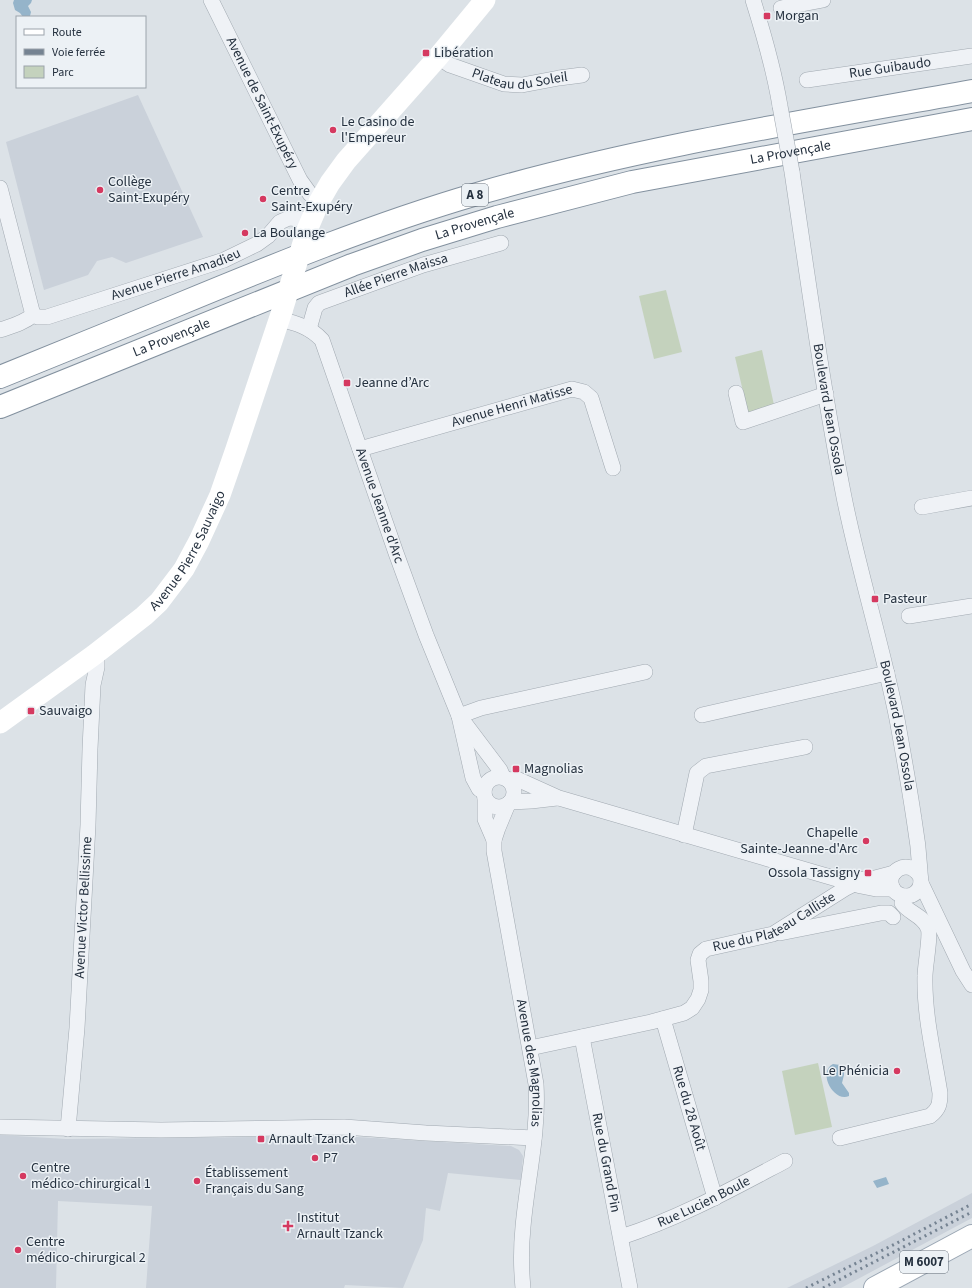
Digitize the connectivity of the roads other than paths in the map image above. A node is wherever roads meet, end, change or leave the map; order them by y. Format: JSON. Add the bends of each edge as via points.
{"nodes":[{"id":1,"x":211,"y":0,"type":"edge"},
{"id":2,"x":485,"y":0,"type":"edge"},
{"id":3,"x":753,"y":0,"type":"edge"},
{"id":4,"x":823,"y":0,"type":"edge"},
{"id":5,"x":781,"y":8,"type":"dead end"},
{"id":6,"x":972,"y":56,"type":"edge"},
{"id":7,"x":438,"y":57,"type":"junction"},
{"id":8,"x":582,"y":75,"type":"dead end"},
{"id":9,"x":807,"y":80,"type":"dead end"},
{"id":10,"x":972,"y":91,"type":"edge"},
{"id":11,"x":972,"y":119,"type":"edge"},
{"id":12,"x":0,"y":188,"type":"edge"},
{"id":13,"x":312,"y":217,"type":"junction"},
{"id":14,"x":501,"y":243,"type":"dead end"},
{"id":15,"x":33,"y":315,"type":"junction"},
{"id":16,"x":280,"y":315,"type":"junction"},
{"id":17,"x":309,"y":329,"type":"junction"},
{"id":18,"x":0,"y":330,"type":"edge"},
{"id":19,"x":0,"y":377,"type":"edge"},
{"id":20,"x":736,"y":393,"type":"dead end"},
{"id":21,"x":826,"y":394,"type":"junction"},
{"id":22,"x":0,"y":407,"type":"edge"},
{"id":23,"x":360,"y":449,"type":"junction"},
{"id":24,"x":613,"y":468,"type":"dead end"},
{"id":25,"x":972,"y":498,"type":"edge"},
{"id":26,"x":922,"y":507,"type":"dead end"},
{"id":27,"x":972,"y":606,"type":"edge"},
{"id":28,"x":908,"y":616,"type":"dead end"},
{"id":29,"x":88,"y":660,"type":"junction"},
{"id":30,"x":645,"y":672,"type":"dead end"},
{"id":31,"x":887,"y":673,"type":"junction"},
{"id":32,"x":702,"y":715,"type":"dead end"},
{"id":33,"x":459,"y":716,"type":"junction"},
{"id":34,"x":0,"y":723,"type":"edge"},
{"id":35,"x":805,"y":747,"type":"dead end"},
{"id":36,"x":505,"y":779,"type":"junction"},
{"id":37,"x":485,"y":795,"type":"junction"},
{"id":38,"x":559,"y":798,"type":"junction"},
{"id":39,"x":509,"y":803,"type":"junction"},
{"id":40,"x":914,"y":818,"type":"junction"},
{"id":41,"x":684,"y":835,"type":"junction"},
{"id":42,"x":494,"y":840,"type":"junction"},
{"id":43,"x":899,"y":870,"type":"junction"},
{"id":44,"x":920,"y":880,"type":"junction"},
{"id":45,"x":850,"y":882,"type":"junction"},
{"id":46,"x":903,"y":894,"type":"junction"},
{"id":47,"x":893,"y":917,"type":"dead end"},
{"id":48,"x":937,"y":917,"type":"junction"},
{"id":49,"x":773,"y":934,"type":"junction"},
{"id":50,"x":972,"y":984,"type":"edge"},
{"id":51,"x":663,"y":1018,"type":"junction"},
{"id":52,"x":582,"y":1037,"type":"junction"},
{"id":53,"x":530,"y":1048,"type":"junction"},
{"id":54,"x":0,"y":1127,"type":"edge"},
{"id":55,"x":68,"y":1129,"type":"junction"},
{"id":56,"x":534,"y":1138,"type":"junction"},
{"id":57,"x":840,"y":1138,"type":"dead end"},
{"id":58,"x":785,"y":1161,"type":"dead end"},
{"id":59,"x":716,"y":1198,"type":"junction"},
{"id":60,"x":972,"y":1236,"type":"edge"},
{"id":61,"x":621,"y":1237,"type":"junction"},
{"id":62,"x":523,"y":1288,"type":"edge"},
{"id":63,"x":630,"y":1288,"type":"edge"},
{"id":64,"x":876,"y":1288,"type":"edge"}],
"edges":[{"from":1,"to":13,"type":"street","name":"Avenue de Saint-Exupéry","via":[[300,180],[310,194]]},
{"from":2,"to":7,"type":"main road","name":"Avenue Pierre Sauvaigo"},
{"from":3,"to":21,"type":"street","name":"Boulevard Jean Ossola","bridge":true,"via":[[777,85]]},
{"from":4,"to":5,"type":"street"},
{"from":6,"to":9,"type":"street","name":"Rue Guibaudo"},
{"from":7,"to":8,"type":"street","name":"Plateau du Soleil","via":[[450,65],[504,84],[522,85]]},
{"from":7,"to":13,"type":"main road","name":"Avenue Pierre Sauvaigo","via":[[346,161],[330,183]]},
{"from":10,"to":19,"type":"main road","name":"La Provençale","number":"A 8","via":[[700,140],[477,194],[264,269]]},
{"from":11,"to":22,"type":"main road","name":"La Provençale","number":"A 8","via":[[632,182],[497,217],[352,265]]},
{"from":12,"to":15,"type":"street"},
{"from":13,"to":15,"type":"street","name":"Avenue Pierre Amadieu","via":[[289,218],[280,222],[257,244],[224,260],[47,317]]},
{"from":13,"to":16,"type":"main road","name":"Avenue Pierre Sauvaigo","bridge":true},
{"from":14,"to":17,"type":"street","name":"Allée Pierre Maissa","via":[[423,265],[319,303]]},
{"from":15,"to":18,"type":"street","via":[[28,320]]},
{"from":16,"to":17,"type":"street","name":"Avenue Jeanne d'Arc"},
{"from":16,"to":29,"type":"main road","name":"Avenue Pierre Sauvaigo","via":[[220,495],[184,569],[159,602]]},
{"from":17,"to":23,"type":"street","name":"Avenue Jeanne d'Arc","via":[[324,344]]},
{"from":20,"to":21,"type":"street","via":[[743,422]]},
{"from":21,"to":31,"type":"street","name":"Boulevard Jean Ossola","via":[[844,498]]},
{"from":23,"to":24,"type":"street","name":"Avenue Henri Matisse","via":[[572,389],[584,392],[591,398]]},
{"from":23,"to":33,"type":"street","name":"Avenue Jeanne d'Arc","via":[[419,616]]},
{"from":25,"to":26,"type":"street"},
{"from":27,"to":28,"type":"street"},
{"from":29,"to":34,"type":"main road","name":"Avenue Pierre Sauvaigo"},
{"from":29,"to":55,"type":"street","name":"Avenue Victor Bellissime","via":[[88,673],[94,685],[77,1028]]},
{"from":30,"to":33,"type":"street","via":[[481,708]]},
{"from":31,"to":32,"type":"street"},
{"from":31,"to":40,"type":"street","name":"Boulevard Jean Ossola"},
{"from":33,"to":36,"type":"street","name":"Avenue Jeanne d'Arc"},
{"from":33,"to":37,"type":"street","name":"Avenue Jeanne d'Arc","via":[[473,778]]},
{"from":35,"to":41,"type":"street","via":[[706,766],[697,773]]},
{"from":36,"to":37,"type":"street","via":[[490,780],[484,787]]},
{"from":36,"to":38,"type":"street","via":[[517,779]]},
{"from":36,"to":39,"type":"street","via":[[514,789],[514,796]]},
{"from":37,"to":39,"type":"street","via":[[488,802],[495,806],[500,807]]},
{"from":37,"to":42,"type":"street","name":"Avenue des Magnolias","via":[[485,820]]},
{"from":38,"to":39,"type":"street"},
{"from":38,"to":41,"type":"street"},
{"from":39,"to":42,"type":"street","name":"Avenue des Magnolias"},
{"from":40,"to":43,"type":"street","name":"Boulevard Jean Ossola","via":[[910,854]]},
{"from":40,"to":44,"type":"street","name":"Boulevard Jean Ossola","via":[[919,846]]},
{"from":41,"to":45,"type":"street"},
{"from":42,"to":53,"type":"street","name":"Avenue des Magnolias"},
{"from":43,"to":44,"type":"street","via":[[914,868]]},
{"from":43,"to":45,"type":"street","via":[[875,878]]},
{"from":43,"to":46,"type":"street","via":[[892,878],[891,884]]},
{"from":44,"to":46,"type":"street","via":[[917,891]]},
{"from":44,"to":48,"type":"street","name":"Boulevard Jean Ossola"},
{"from":45,"to":46,"type":"street"},
{"from":45,"to":49,"type":"street","name":"Rue du Plateau Calliste","via":[[846,888]]},
{"from":46,"to":48,"type":"street","name":"Boulevard Jean Ossola"},
{"from":46,"to":57,"type":"street","via":[[904,906],[923,920],[928,928],[926,1012],[940,1102],[937,1111],[930,1116]]},
{"from":47,"to":49,"type":"street","via":[[889,913],[881,913]]},
{"from":48,"to":50,"type":"street","name":"Boulevard Jean Ossola"},
{"from":49,"to":51,"type":"street","name":"Rue du Plateau Calliste","via":[[703,951],[698,960],[701,990],[698,999],[692,1008],[684,1013]]},
{"from":51,"to":52,"type":"street","name":"Rue du Plateau Calliste"},
{"from":51,"to":59,"type":"street","name":"Rue du 28 Août"},
{"from":52,"to":53,"type":"street","name":"Rue du Plateau Calliste"},
{"from":52,"to":61,"type":"street","name":"Rue du Grand Pin"},
{"from":53,"to":56,"type":"street","name":"Avenue des Magnolias","via":[[537,1095]]},
{"from":54,"to":55,"type":"street"},
{"from":55,"to":56,"type":"street","via":[[344,1127]]},
{"from":56,"to":62,"type":"street","name":"Avenue des Magnolias","via":[[523,1227]]},
{"from":58,"to":59,"type":"street","name":"Rue Lucien Boule"},
{"from":59,"to":61,"type":"street","name":"Rue Lucien Boule"},
{"from":60,"to":64,"type":"main road","number":"M 6007"},
{"from":61,"to":63,"type":"street","name":"Rue du Grand Pin"}]}
